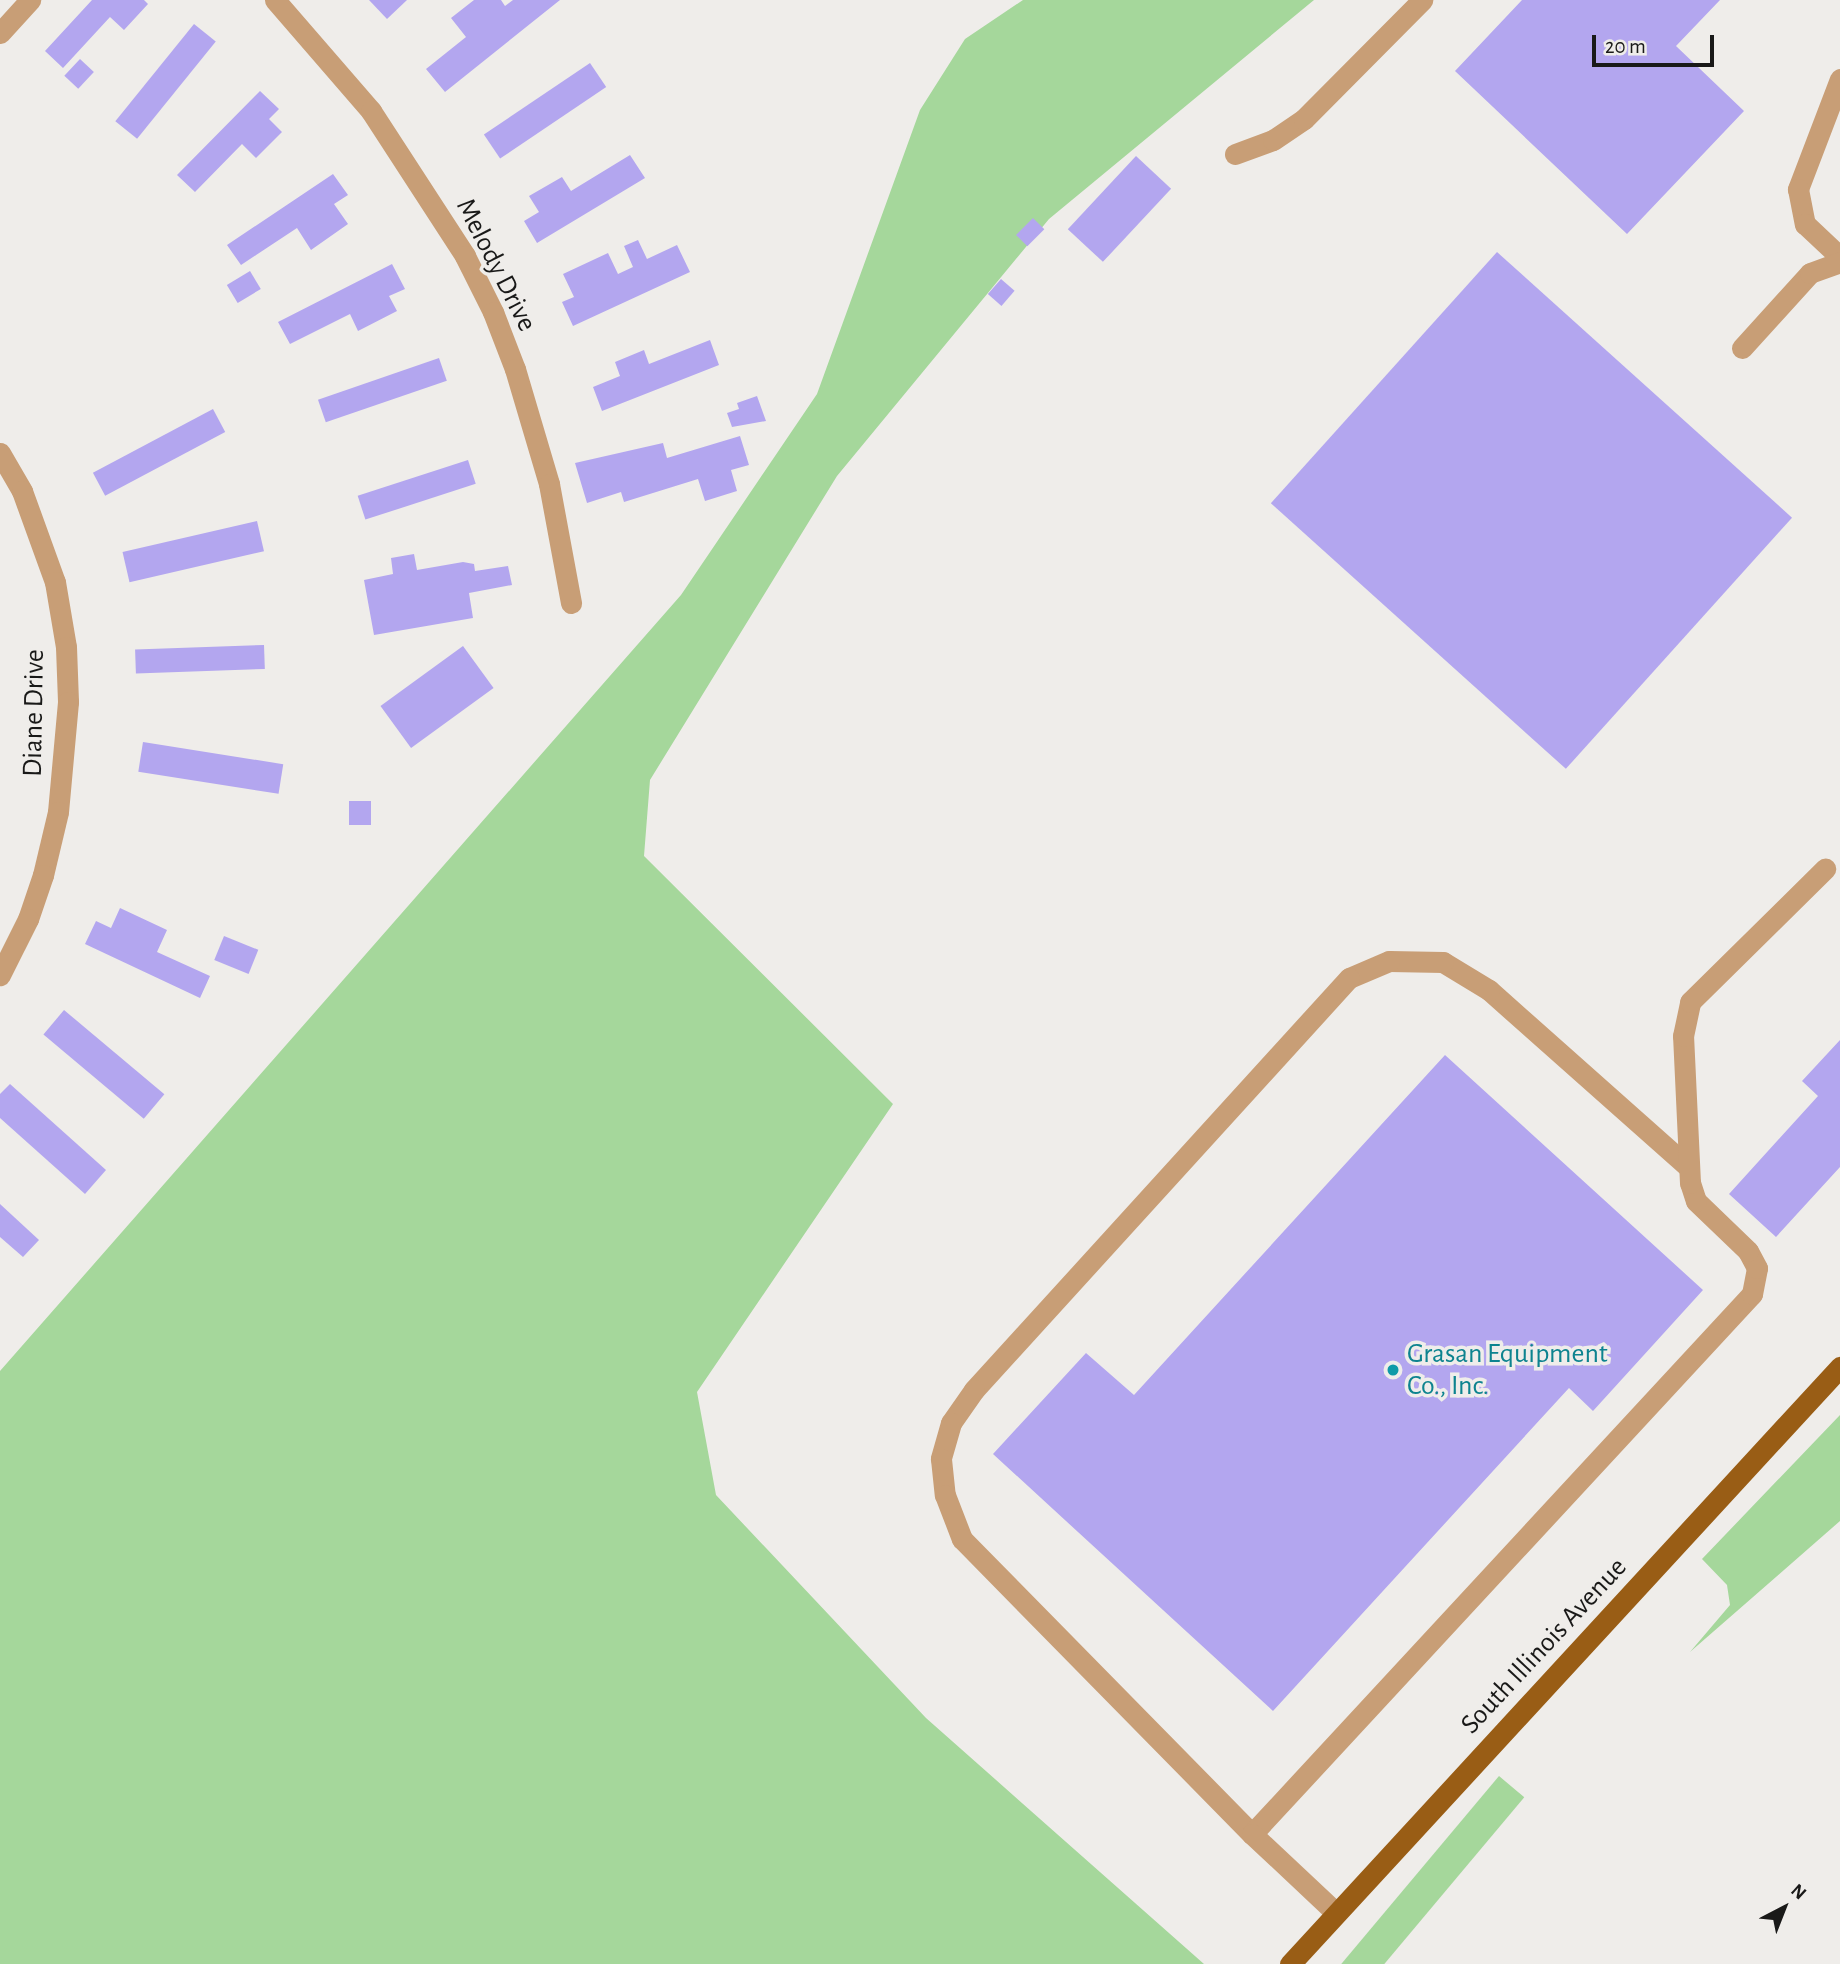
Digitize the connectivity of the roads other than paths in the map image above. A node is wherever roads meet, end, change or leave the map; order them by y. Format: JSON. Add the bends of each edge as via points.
{"nodes":[{"id":1,"x":30,"y":0,"type":"edge"},
{"id":2,"x":275,"y":0,"type":"edge"},
{"id":3,"x":1422,"y":0,"type":"edge"},
{"id":4,"x":0,"y":33,"type":"edge"},
{"id":5,"x":1840,"y":79,"type":"edge"},
{"id":6,"x":1235,"y":154,"type":"dead end"},
{"id":7,"x":1840,"y":259,"type":"edge"},
{"id":8,"x":1742,"y":348,"type":"dead end"},
{"id":9,"x":0,"y":453,"type":"edge"},
{"id":10,"x":571,"y":603,"type":"dead end"},
{"id":11,"x":1825,"y":869,"type":"dead end"},
{"id":12,"x":0,"y":975,"type":"edge"},
{"id":13,"x":1686,"y":1165,"type":"junction"},
{"id":14,"x":1840,"y":1367,"type":"edge"},
{"id":15,"x":1252,"y":1834,"type":"junction"},
{"id":16,"x":1336,"y":1913,"type":"junction"},
{"id":17,"x":1290,"y":1964,"type":"edge"}],
"edges":[{"from":1,"to":4,"type":"street"},
{"from":2,"to":10,"type":"street","name":"Melody Drive","via":[[371,111],[465,256],[493,312],[549,484]]},
{"from":3,"to":6,"type":"street","via":[[1304,119],[1273,141]]},
{"from":5,"to":7,"type":"street","via":[[1798,190],[1805,224]]},
{"from":7,"to":8,"type":"street","via":[[1810,273]]},
{"from":9,"to":12,"type":"street","name":"Diane Drive","via":[[22,491],[55,582],[66,647],[68,702],[58,812],[43,875],[28,919]]},
{"from":11,"to":13,"type":"street","via":[[1690,1002],[1683,1036]]},
{"from":13,"to":15,"type":"street","via":[[1696,1201],[1748,1251],[1757,1268],[1752,1294]]},
{"from":13,"to":15,"type":"street","via":[[1489,990],[1443,961],[1389,961],[1349,978],[974,1390],[951,1423],[941,1459],[945,1495],[962,1539]]},
{"from":14,"to":16,"type":"main road","name":"South Illinois Avenue"},
{"from":15,"to":16,"type":"street"},
{"from":16,"to":17,"type":"main road","name":"South Illinois Avenue"}]}
